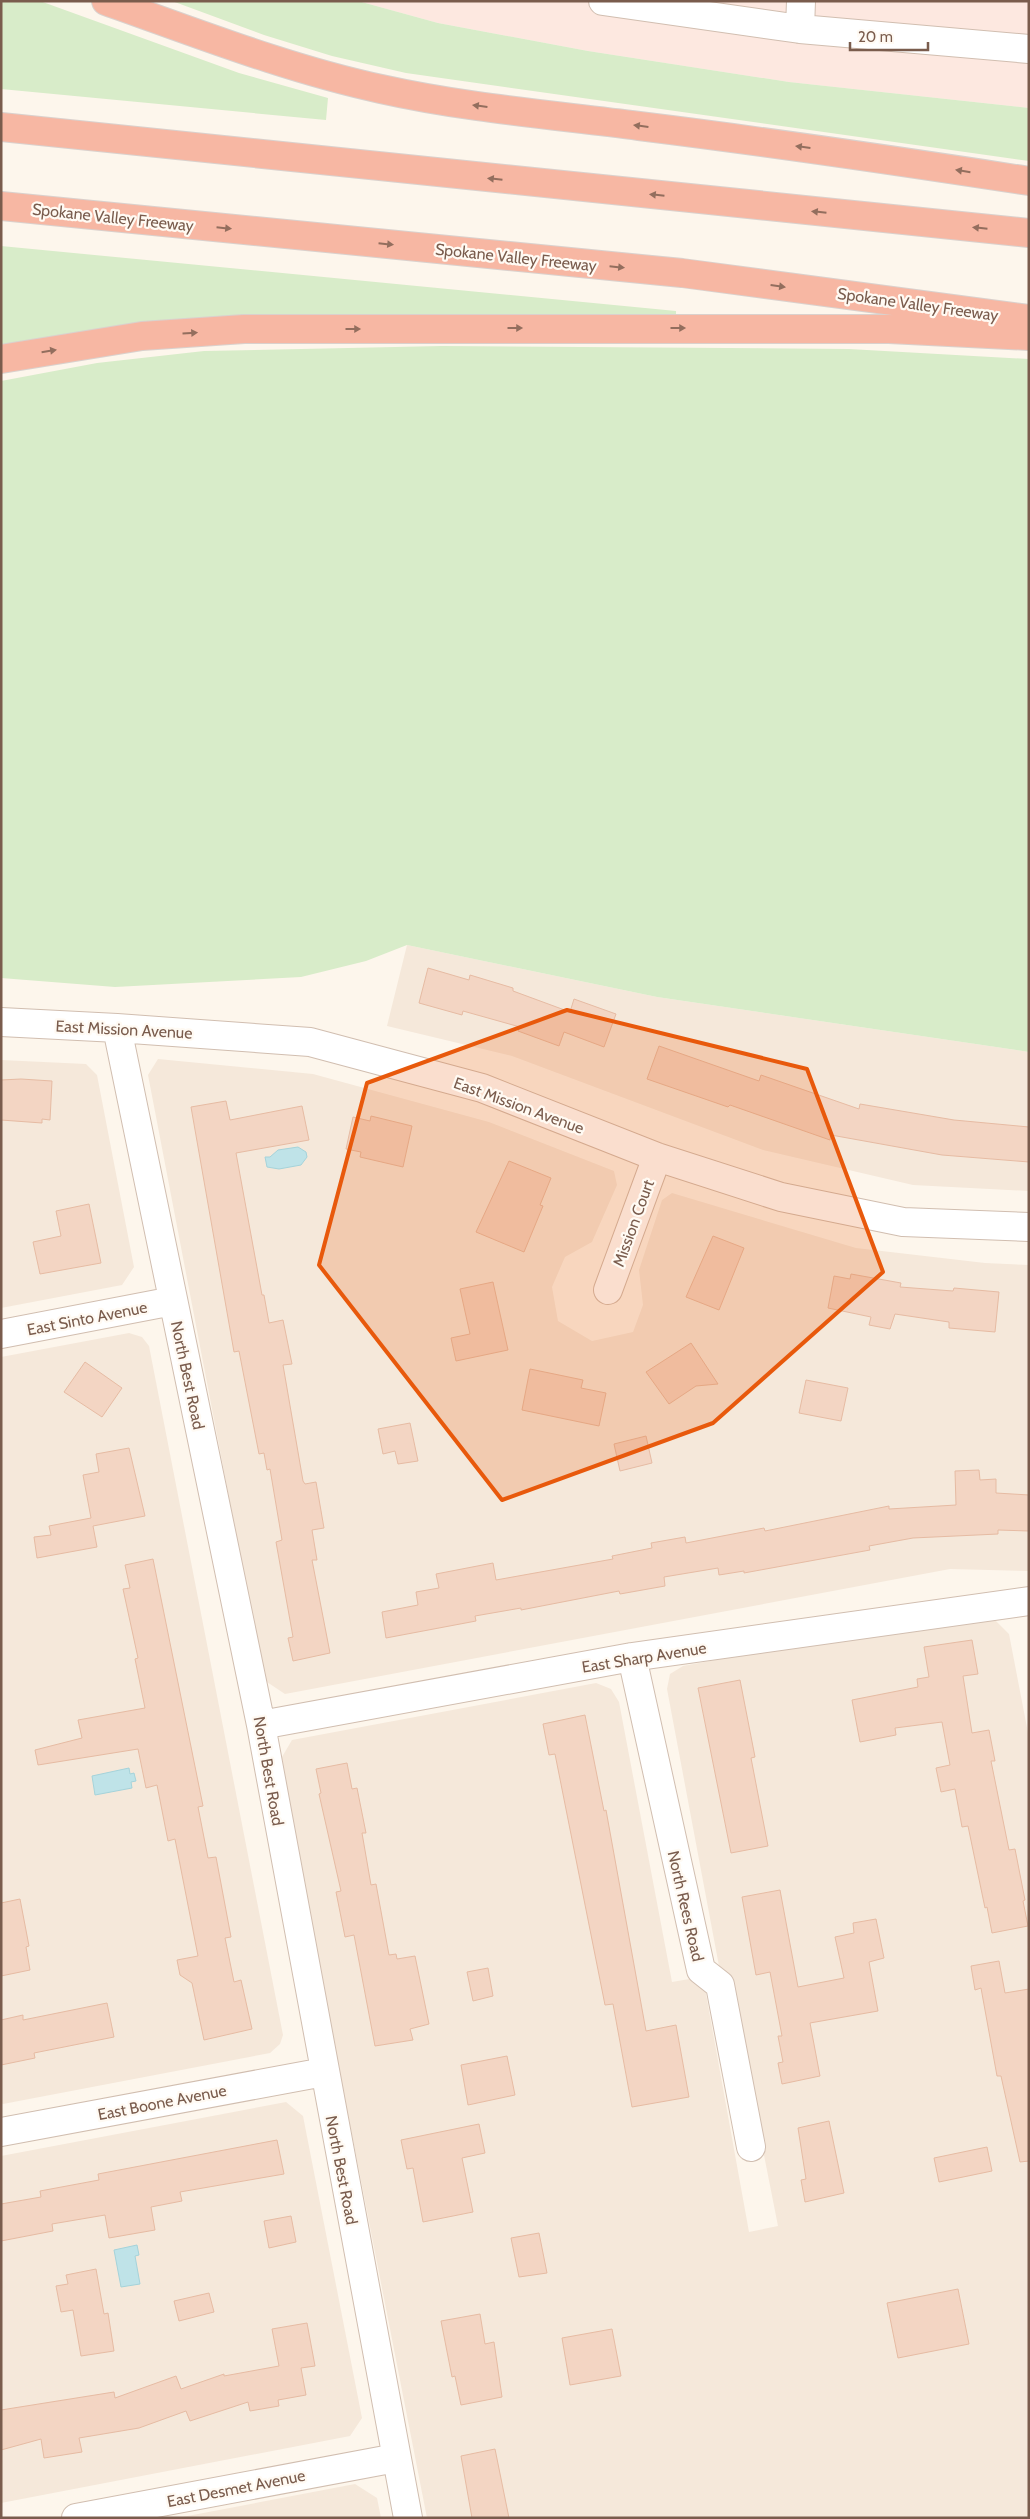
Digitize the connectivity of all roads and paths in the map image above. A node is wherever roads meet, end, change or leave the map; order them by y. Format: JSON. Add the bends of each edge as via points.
{"nodes":[{"id":1,"x":106,"y":1,"type":"edge"},
{"id":2,"x":603,"y":1,"type":"edge"},
{"id":3,"x":801,"y":1,"type":"edge"},
{"id":4,"x":800,"y":29,"type":"junction"},
{"id":5,"x":1029,"y":49,"type":"edge"},
{"id":6,"x":1,"y":127,"type":"edge"},
{"id":7,"x":1029,"y":180,"type":"edge"},
{"id":8,"x":1,"y":206,"type":"edge"},
{"id":9,"x":1029,"y":233,"type":"edge"},
{"id":10,"x":1029,"y":319,"type":"edge"},
{"id":11,"x":1029,"y":336,"type":"edge"},
{"id":12,"x":1,"y":359,"type":"edge"},
{"id":13,"x":1,"y":1022,"type":"edge"},
{"id":14,"x":118,"y":1028,"type":"junction"},
{"id":15,"x":657,"y":1157,"type":"junction"},
{"id":16,"x":1029,"y":1227,"type":"edge"},
{"id":17,"x":608,"y":1290,"type":"dead end"},
{"id":18,"x":173,"y":1301,"type":"junction"},
{"id":19,"x":1,"y":1334,"type":"edge"},
{"id":20,"x":1029,"y":1601,"type":"edge"},
{"id":21,"x":632,"y":1657,"type":"junction"},
{"id":22,"x":261,"y":1724,"type":"junction"},
{"id":23,"x":324,"y":2072,"type":"junction"},
{"id":24,"x":1,"y":2132,"type":"edge"},
{"id":25,"x":751,"y":2147,"type":"dead end"},
{"id":26,"x":396,"y":2458,"type":"junction"},
{"id":27,"x":76,"y":2518,"type":"edge"},
{"id":28,"x":408,"y":2518,"type":"edge"}],
"edges":[{"from":7,"to":1,"type":"highway","one_way":true,"via":[[829,150],[466,104],[384,90],[269,58]]},
{"from":2,"to":4,"type":"street"},
{"from":3,"to":4,"type":"street"},
{"from":4,"to":5,"type":"street"},
{"from":9,"to":6,"type":"highway","one_way":true},
{"from":8,"to":10,"type":"highway","name":"Spokane Valley Freeway","one_way":true,"via":[[682,273]]},
{"from":12,"to":11,"type":"highway","one_way":true,"via":[[142,336],[244,329],[889,329]]},
{"from":13,"to":14,"type":"street","name":"East Mission Avenue"},
{"from":14,"to":15,"type":"street","name":"East Mission Avenue","via":[[310,1042],[482,1088]]},
{"from":14,"to":18,"type":"street","name":"North Best Road"},
{"from":15,"to":16,"type":"street","name":"East Mission Avenue","via":[[781,1196],[903,1222]]},
{"from":15,"to":17,"type":"street","name":"Mission Court"},
{"from":18,"to":19,"type":"street","name":"East Sinto Avenue"},
{"from":18,"to":22,"type":"street","name":"North Best Road"},
{"from":20,"to":21,"type":"street","name":"East Sharp Avenue"},
{"from":21,"to":22,"type":"street","name":"East Sharp Avenue"},
{"from":21,"to":25,"type":"street","name":"North Rees Road","via":[[700,1970],[720,1984]]},
{"from":22,"to":23,"type":"street","name":"North Best Road"},
{"from":23,"to":24,"type":"street","name":"East Boone Avenue"},
{"from":23,"to":26,"type":"street","name":"North Best Road"},
{"from":26,"to":27,"type":"street","name":"East Desmet Avenue"},
{"from":26,"to":28,"type":"street","name":"North Best Road"}]}
